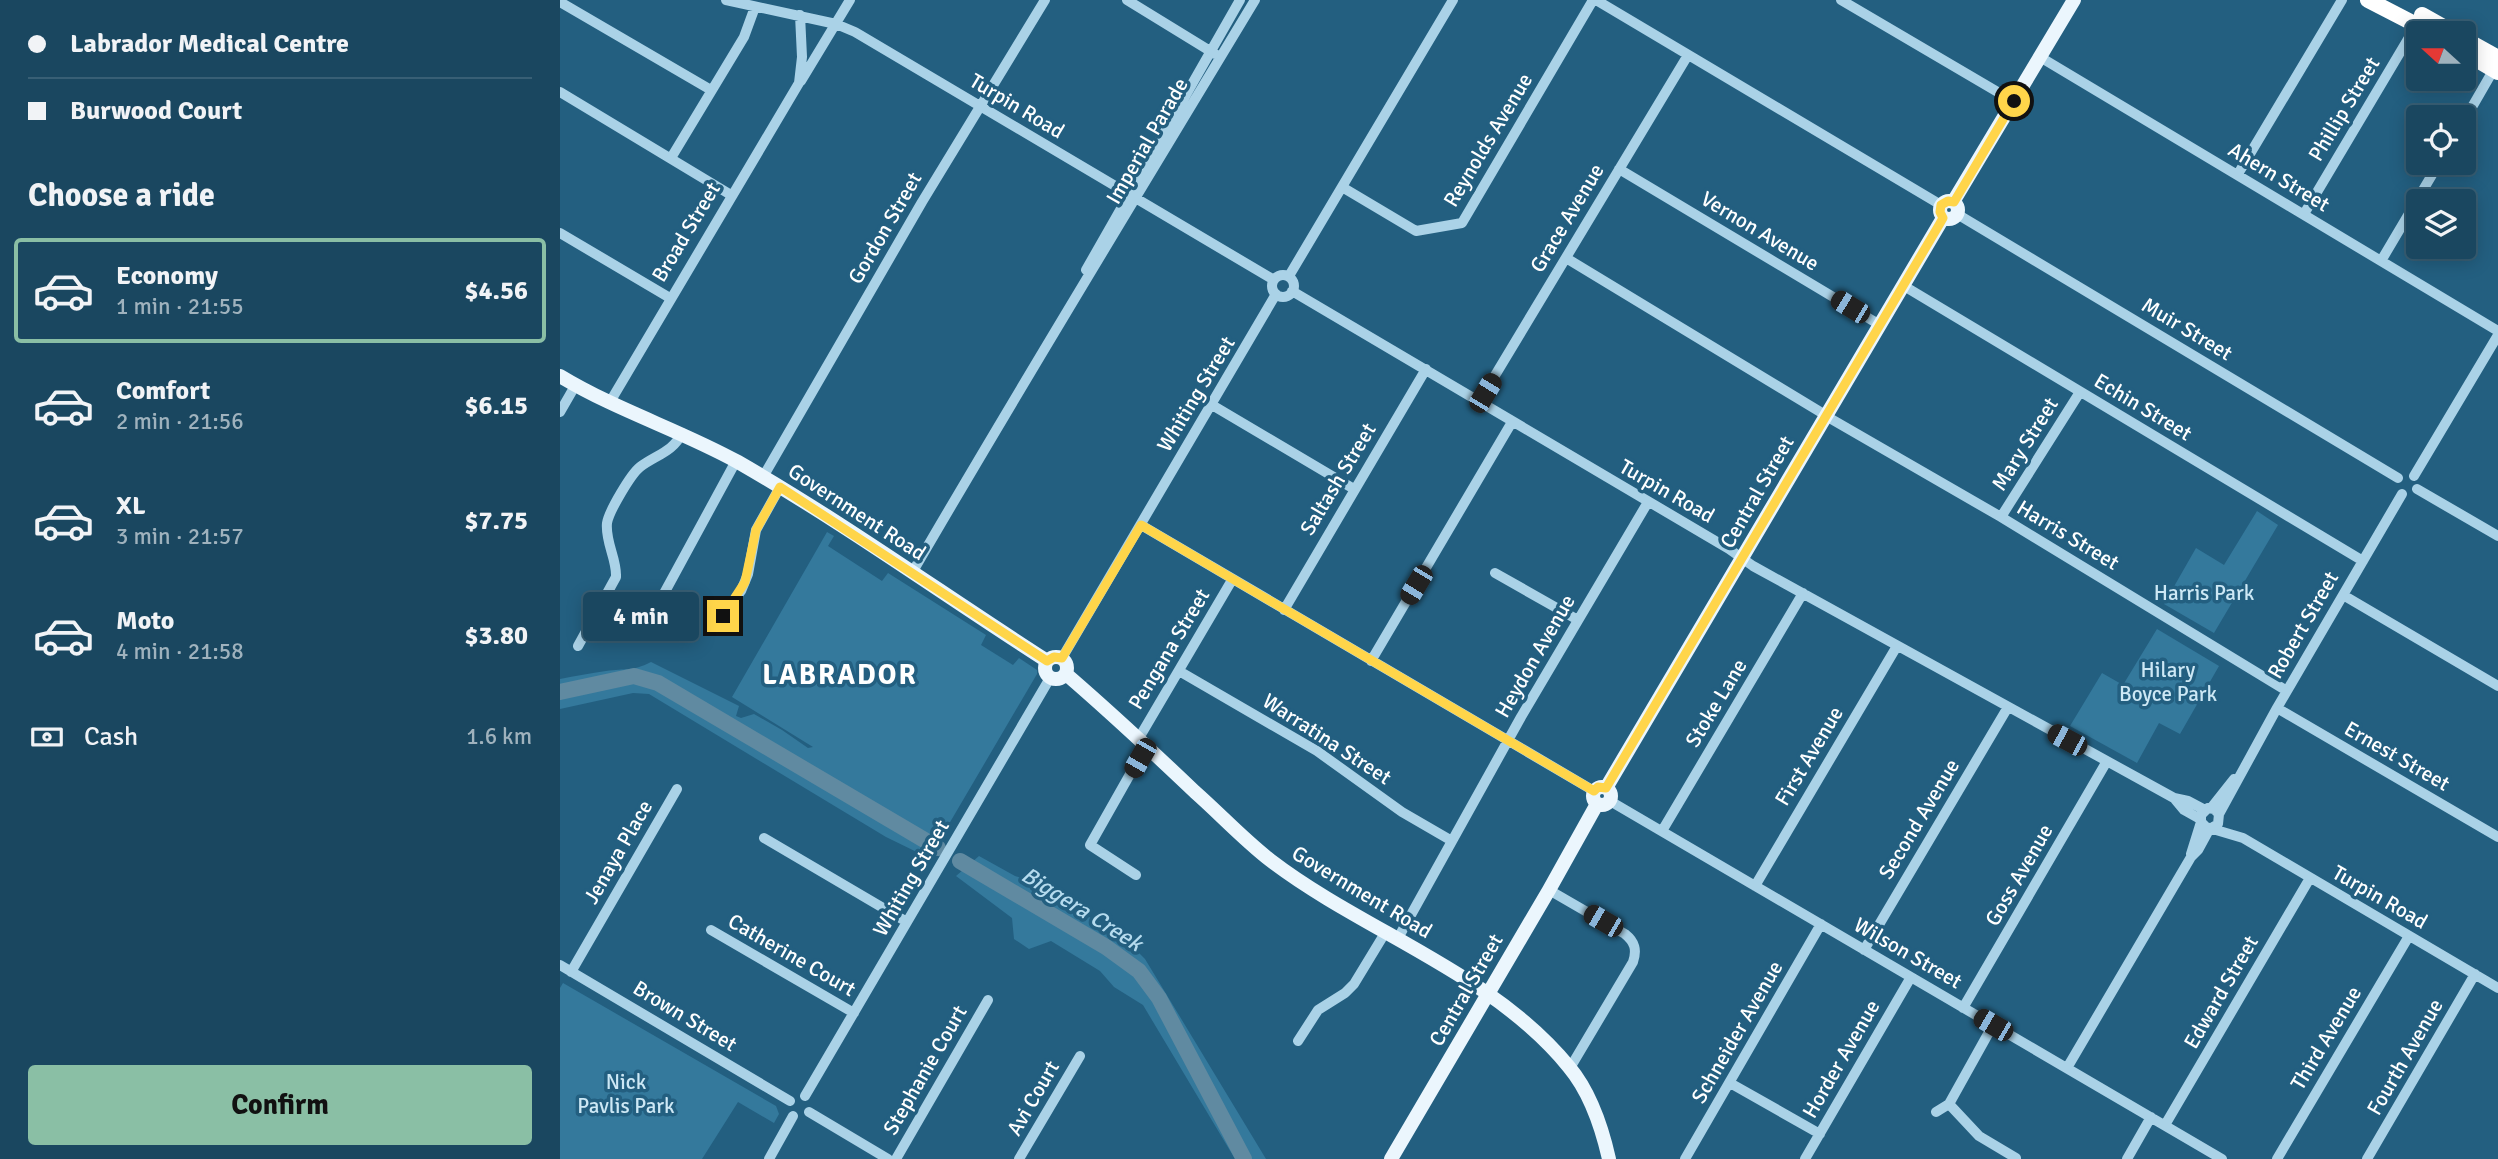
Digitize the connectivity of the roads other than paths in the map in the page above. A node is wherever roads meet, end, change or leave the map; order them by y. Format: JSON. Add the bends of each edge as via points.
{"nodes":[{"id":1,"x":726,"y":0,"type":"edge"},
{"id":2,"x":850,"y":0,"type":"edge"},
{"id":3,"x":1045,"y":0,"type":"edge"},
{"id":4,"x":1127,"y":0,"type":"edge"},
{"id":5,"x":1240,"y":0,"type":"edge"},
{"id":6,"x":1255,"y":0,"type":"edge"},
{"id":7,"x":1453,"y":0,"type":"edge"},
{"id":8,"x":1595,"y":0,"type":"edge"},
{"id":9,"x":1841,"y":0,"type":"edge"},
{"id":10,"x":1868,"y":0,"type":"edge"},
{"id":11,"x":2074,"y":0,"type":"edge"},
{"id":12,"x":2342,"y":0,"type":"edge"},
{"id":13,"x":2368,"y":0,"type":"edge"},
{"id":14,"x":2392,"y":0,"type":"edge"},
{"id":15,"x":560,"y":2,"type":"edge"},
{"id":16,"x":755,"y":7,"type":"junction"},
{"id":17,"x":1861,"y":12,"type":"junction"},
{"id":18,"x":800,"y":15,"type":"junction"},
{"id":19,"x":2411,"y":21,"type":"edge"},
{"id":20,"x":2431,"y":21,"type":"edge"},
{"id":21,"x":836,"y":24,"type":"junction"},
{"id":22,"x":2406,"y":42,"type":"edge"},
{"id":23,"x":2476,"y":49,"type":"edge"},
{"id":24,"x":1216,"y":54,"type":"junction"},
{"id":25,"x":1688,"y":55,"type":"junction"},
{"id":26,"x":2040,"y":57,"type":"junction"},
{"id":27,"x":2476,"y":57,"type":"edge"},
{"id":28,"x":2497,"y":66,"type":"edge"},
{"id":29,"x":799,"y":83,"type":"junction"},
{"id":30,"x":711,"y":90,"type":"junction"},
{"id":31,"x":560,"y":92,"type":"edge"},
{"id":32,"x":2014,"y":101,"type":"junction"},
{"id":33,"x":2474,"y":105,"type":"edge"},
{"id":34,"x":980,"y":106,"type":"junction"},
{"id":35,"x":671,"y":158,"type":"junction"},
{"id":36,"x":1619,"y":169,"type":"junction"},
{"id":37,"x":2238,"y":174,"type":"junction"},
{"id":38,"x":2432,"y":175,"type":"edge"},
{"id":39,"x":1342,"y":187,"type":"junction"},
{"id":40,"x":731,"y":195,"type":"junction"},
{"id":41,"x":1132,"y":197,"type":"junction"},
{"id":42,"x":1949,"y":210,"type":"junction"},
{"id":43,"x":2304,"y":214,"type":"junction"},
{"id":44,"x":560,"y":233,"type":"edge"},
{"id":45,"x":1566,"y":258,"type":"junction"},
{"id":46,"x":2381,"y":261,"type":"junction"},
{"id":47,"x":1289,"y":276,"type":"junction"},
{"id":48,"x":1273,"y":280,"type":"junction"},
{"id":49,"x":1904,"y":286,"type":"junction"},
{"id":50,"x":1292,"y":291,"type":"junction"},
{"id":51,"x":1276,"y":294,"type":"junction"},
{"id":52,"x":670,"y":298,"type":"junction"},
{"id":53,"x":1880,"y":326,"type":"junction"},
{"id":54,"x":2498,"y":333,"type":"edge"},
{"id":55,"x":1426,"y":369,"type":"junction"},
{"id":56,"x":560,"y":376,"type":"edge"},
{"id":57,"x":575,"y":386,"type":"junction"},
{"id":58,"x":2080,"y":392,"type":"junction"},
{"id":59,"x":610,"y":402,"type":"junction"},
{"id":60,"x":1479,"y":402,"type":"junction"},
{"id":61,"x":1212,"y":405,"type":"junction"},
{"id":62,"x":560,"y":412,"type":"edge"},
{"id":63,"x":1826,"y":416,"type":"junction"},
{"id":64,"x":1512,"y":422,"type":"junction"},
{"id":65,"x":682,"y":433,"type":"junction"},
{"id":66,"x":736,"y":461,"type":"junction"},
{"id":67,"x":2414,"y":476,"type":"junction"},
{"id":68,"x":763,"y":477,"type":"junction"},
{"id":69,"x":2398,"y":478,"type":"junction"},
{"id":70,"x":780,"y":487,"type":"junction"},
{"id":71,"x":1354,"y":489,"type":"junction"},
{"id":72,"x":2417,"y":489,"type":"junction"},
{"id":73,"x":2402,"y":494,"type":"junction"},
{"id":74,"x":1648,"y":502,"type":"junction"},
{"id":75,"x":2001,"y":517,"type":"junction"},
{"id":76,"x":1141,"y":525,"type":"junction"},
{"id":77,"x":2498,"y":536,"type":"edge"},
{"id":78,"x":1742,"y":559,"type":"junction"},
{"id":79,"x":2363,"y":561,"type":"junction"},
{"id":80,"x":912,"y":573,"type":"junction"},
{"id":81,"x":1495,"y":573,"type":"dead end"},
{"id":82,"x":1233,"y":580,"type":"junction"},
{"id":83,"x":1803,"y":593,"type":"junction"},
{"id":84,"x":2343,"y":595,"type":"junction"},
{"id":85,"x":661,"y":599,"type":"dead end"},
{"id":86,"x":1283,"y":610,"type":"junction"},
{"id":87,"x":1578,"y":620,"type":"junction"},
{"id":88,"x":712,"y":628,"type":"dead end"},
{"id":89,"x":578,"y":646,"type":"dead end"},
{"id":90,"x":1897,"y":646,"type":"junction"},
{"id":91,"x":1055,"y":660,"type":"junction"},
{"id":92,"x":1371,"y":661,"type":"junction"},
{"id":93,"x":1179,"y":671,"type":"junction"},
{"id":94,"x":1066,"y":674,"type":"junction"},
{"id":95,"x":1050,"y":678,"type":"junction"},
{"id":96,"x":2498,"y":687,"type":"edge"},
{"id":97,"x":2287,"y":691,"type":"junction"},
{"id":98,"x":2008,"y":708,"type":"junction"},
{"id":99,"x":2277,"y":708,"type":"junction"},
{"id":100,"x":1508,"y":741,"type":"junction"},
{"id":101,"x":1143,"y":742,"type":"junction"},
{"id":102,"x":2107,"y":761,"type":"junction"},
{"id":103,"x":677,"y":789,"type":"dead end"},
{"id":104,"x":1602,"y":796,"type":"junction"},
{"id":105,"x":2210,"y":818,"type":"junction"},
{"id":106,"x":1662,"y":831,"type":"junction"},
{"id":107,"x":2498,"y":837,"type":"edge"},
{"id":108,"x":764,"y":838,"type":"dead end"},
{"id":109,"x":1452,"y":841,"type":"junction"},
{"id":110,"x":1136,"y":875,"type":"dead end"},
{"id":111,"x":2311,"y":878,"type":"junction"},
{"id":112,"x":1755,"y":886,"type":"junction"},
{"id":113,"x":1549,"y":890,"type":"junction"},
{"id":114,"x":907,"y":922,"type":"junction"},
{"id":115,"x":1822,"y":925,"type":"junction"},
{"id":116,"x":710,"y":930,"type":"dead end"},
{"id":117,"x":1391,"y":936,"type":"junction"},
{"id":118,"x":2409,"y":936,"type":"junction"},
{"id":119,"x":1864,"y":950,"type":"junction"},
{"id":120,"x":560,"y":965,"type":"edge"},
{"id":121,"x":571,"y":971,"type":"junction"},
{"id":122,"x":2475,"y":974,"type":"junction"},
{"id":123,"x":1911,"y":977,"type":"junction"},
{"id":124,"x":2498,"y":988,"type":"edge"},
{"id":125,"x":1488,"y":994,"type":"junction"},
{"id":126,"x":988,"y":1000,"type":"dead end"},
{"id":127,"x":1963,"y":1008,"type":"junction"},
{"id":128,"x":854,"y":1013,"type":"junction"},
{"id":129,"x":1993,"y":1025,"type":"junction"},
{"id":130,"x":1298,"y":1041,"type":"dead end"},
{"id":131,"x":1080,"y":1056,"type":"dead end"},
{"id":132,"x":1570,"y":1068,"type":"junction"},
{"id":133,"x":2067,"y":1068,"type":"junction"},
{"id":134,"x":1730,"y":1083,"type":"junction"},
{"id":135,"x":805,"y":1096,"type":"junction"},
{"id":136,"x":790,"y":1101,"type":"junction"},
{"id":137,"x":1949,"y":1104,"type":"junction"},
{"id":138,"x":809,"y":1112,"type":"junction"},
{"id":139,"x":1936,"y":1112,"type":"dead end"},
{"id":140,"x":793,"y":1116,"type":"junction"},
{"id":141,"x":2151,"y":1117,"type":"junction"},
{"id":142,"x":2165,"y":1125,"type":"junction"},
{"id":143,"x":1820,"y":1134,"type":"junction"},
{"id":144,"x":1809,"y":1158,"type":"edge"},
{"id":145,"x":2015,"y":1158,"type":"edge"},
{"id":146,"x":769,"y":1159,"type":"edge"},
{"id":147,"x":888,"y":1159,"type":"edge"},
{"id":148,"x":896,"y":1159,"type":"edge"},
{"id":149,"x":1019,"y":1159,"type":"edge"},
{"id":150,"x":1391,"y":1159,"type":"edge"},
{"id":151,"x":1609,"y":1159,"type":"edge"},
{"id":152,"x":1685,"y":1159,"type":"edge"},
{"id":153,"x":2127,"y":1159,"type":"edge"},
{"id":154,"x":2222,"y":1159,"type":"edge"},
{"id":155,"x":2277,"y":1159,"type":"edge"},
{"id":156,"x":2367,"y":1159,"type":"edge"}],
"edges":[{"from":1,"to":16,"type":"street","name":"Turpin Road"},
{"from":2,"to":21,"type":"street","name":"Broad Street"},
{"from":3,"to":34,"type":"street","name":"Gordon Street"},
{"from":4,"to":24,"type":"street"},
{"from":5,"to":24,"type":"street","name":"Imperial Parade"},
{"from":6,"to":24,"type":"street","name":"Imperial Parade"},
{"from":7,"to":39,"type":"street"},
{"from":8,"to":25,"type":"street","name":"Muir Street"},
{"from":8,"to":39,"type":"street","name":"Reynolds Avenue","via":[[1462,223],[1416,231]]},
{"from":9,"to":17,"type":"street"},
{"from":10,"to":17,"type":"street"},
{"from":11,"to":26,"type":"main road","name":"Central Street"},
{"from":12,"to":37,"type":"street"},
{"from":13,"to":19,"type":"highway"},
{"from":14,"to":20,"type":"highway"},
{"from":15,"to":30,"type":"street"},
{"from":16,"to":18,"type":"street","name":"Turpin Road"},
{"from":16,"to":30,"type":"street","via":[[744,37]]},
{"from":17,"to":32,"type":"street"},
{"from":18,"to":21,"type":"street","name":"Turpin Road"},
{"from":18,"to":29,"type":"street","name":"Broad Street"},
{"from":21,"to":29,"type":"street","name":"Broad Street"},
{"from":21,"to":34,"type":"street","name":"Turpin Road"},
{"from":22,"to":43,"type":"street","name":"Phillip Street"},
{"from":23,"to":28,"type":"highway"},
{"from":24,"to":41,"type":"street","name":"Imperial Parade","via":[[1191,104]]},
{"from":25,"to":36,"type":"street","name":"Grace Avenue"},
{"from":25,"to":42,"type":"street","name":"Muir Street"},
{"from":26,"to":32,"type":"main road","name":"Central Street"},
{"from":26,"to":37,"type":"street","name":"Ahern Street"},
{"from":27,"to":28,"type":"highway"},
{"from":28,"to":33,"type":"street"},
{"from":29,"to":40,"type":"street","name":"Broad Street"},
{"from":30,"to":35,"type":"street"},
{"from":31,"to":35,"type":"street"},
{"from":32,"to":42,"type":"main road","name":"Central Street"},
{"from":34,"to":41,"type":"street","name":"Turpin Road"},
{"from":34,"to":68,"type":"street","name":"Gordon Street"},
{"from":35,"to":40,"type":"street"},
{"from":36,"to":45,"type":"street","name":"Grace Avenue"},
{"from":36,"to":53,"type":"street","name":"Vernon Avenue"},
{"from":37,"to":43,"type":"street","name":"Ahern Street"},
{"from":38,"to":46,"type":"street"},
{"from":39,"to":47,"type":"street"},
{"from":40,"to":52,"type":"street","name":"Broad Street"},
{"from":41,"to":48,"type":"street","name":"Turpin Road"},
{"from":41,"to":80,"type":"street","name":"Imperial Parade"},
{"from":42,"to":49,"type":"main road","name":"Central Street"},
{"from":42,"to":69,"type":"street","name":"Muir Street"},
{"from":43,"to":46,"type":"street","name":"Ahern Street"},
{"from":44,"to":52,"type":"street"},
{"from":45,"to":60,"type":"street","name":"Grace Avenue"},
{"from":45,"to":63,"type":"street","name":"Harris Street"},
{"from":46,"to":54,"type":"street","name":"Ahern Street"},
{"from":47,"to":48,"type":"street"},
{"from":47,"to":50,"type":"street"},
{"from":48,"to":51,"type":"street"},
{"from":49,"to":53,"type":"main road","name":"Central Street"},
{"from":49,"to":58,"type":"street","name":"Echin Street"},
{"from":50,"to":51,"type":"street","via":[[1285,296]]},
{"from":50,"to":55,"type":"street","name":"Turpin Road"},
{"from":51,"to":61,"type":"street","name":"Whiting Street"},
{"from":52,"to":59,"type":"street","name":"Broad Street"},
{"from":53,"to":63,"type":"main road","name":"Central Street"},
{"from":54,"to":67,"type":"street"},
{"from":55,"to":60,"type":"street","name":"Turpin Road"},
{"from":55,"to":71,"type":"street","name":"Saltash Street"},
{"from":56,"to":57,"type":"main road","name":"Government Road"},
{"from":57,"to":59,"type":"main road","name":"Government Road"},
{"from":57,"to":62,"type":"street"},
{"from":58,"to":75,"type":"street","name":"Mary Street"},
{"from":58,"to":79,"type":"street","name":"Echin Street"},
{"from":59,"to":65,"type":"main road","name":"Government Road"},
{"from":60,"to":64,"type":"street","name":"Turpin Road"},
{"from":61,"to":71,"type":"street"},
{"from":61,"to":76,"type":"street","name":"Whiting Street"},
{"from":63,"to":75,"type":"street","name":"Harris Street"},
{"from":63,"to":78,"type":"main road","name":"Central Street"},
{"from":64,"to":74,"type":"street","name":"Turpin Road"},
{"from":64,"to":92,"type":"street"},
{"from":65,"to":66,"type":"main road","name":"Government Road"},
{"from":65,"to":89,"type":"street","via":[[673,447],[635,472],[609,517],[616,577]]},
{"from":66,"to":68,"type":"main road","name":"Government Road"},
{"from":66,"to":85,"type":"street"},
{"from":67,"to":69,"type":"street","via":[[2406,473]]},
{"from":67,"to":72,"type":"street"},
{"from":68,"to":70,"type":"main road","name":"Government Road"},
{"from":69,"to":73,"type":"street","via":[[2396,486]]},
{"from":70,"to":80,"type":"main road","name":"Government Road"},
{"from":70,"to":88,"type":"street","via":[[756,530],[741,591]]},
{"from":71,"to":86,"type":"street","name":"Saltash Street"},
{"from":72,"to":73,"type":"street"},
{"from":72,"to":77,"type":"street"},
{"from":73,"to":79,"type":"street","name":"Robert Street"},
{"from":74,"to":78,"type":"street","name":"Turpin Road"},
{"from":74,"to":87,"type":"street","name":"Heydon Avenue"},
{"from":75,"to":97,"type":"street","name":"Harris Street"},
{"from":76,"to":82,"type":"street","name":"Wilson Street"},
{"from":76,"to":91,"type":"street","name":"Whiting Street"},
{"from":78,"to":83,"type":"street","name":"Turpin Road"},
{"from":78,"to":104,"type":"main road","name":"Central Street"},
{"from":79,"to":84,"type":"street","name":"Robert Street"},
{"from":80,"to":91,"type":"main road","name":"Government Road"},
{"from":81,"to":87,"type":"street"},
{"from":82,"to":86,"type":"street","name":"Wilson Street"},
{"from":82,"to":93,"type":"street","name":"Pengana Street"},
{"from":83,"to":90,"type":"street","name":"Turpin Road"},
{"from":83,"to":106,"type":"street","name":"Stoke Lane"},
{"from":84,"to":96,"type":"street"},
{"from":84,"to":97,"type":"street","name":"Robert Street"},
{"from":86,"to":92,"type":"street","name":"Wilson Street"},
{"from":87,"to":100,"type":"street","name":"Heydon Avenue"},
{"from":90,"to":98,"type":"street","name":"Turpin Road"},
{"from":90,"to":112,"type":"street","name":"First Avenue"},
{"from":91,"to":94,"type":"main road","via":[[1067,665]]},
{"from":91,"to":95,"type":"main road","via":[[1045,668]]},
{"from":92,"to":100,"type":"street","name":"Wilson Street"},
{"from":93,"to":101,"type":"street","name":"Pengana Street"},
{"from":93,"to":109,"type":"street","name":"Warratina Street","via":[[1317,751],[1402,812]]},
{"from":94,"to":95,"type":"main road"},
{"from":94,"to":101,"type":"main road","name":"Government Road"},
{"from":95,"to":114,"type":"street","name":"Whiting Street"},
{"from":97,"to":99,"type":"street","name":"Robert Street"},
{"from":98,"to":102,"type":"street","name":"Turpin Road"},
{"from":98,"to":119,"type":"street","name":"Second Avenue"},
{"from":99,"to":105,"type":"street","name":"Robert Street","via":[[2236,785]]},
{"from":99,"to":107,"type":"street","name":"Ernest Street"},
{"from":100,"to":104,"type":"street","name":"Wilson Street"},
{"from":100,"to":109,"type":"street","name":"Heydon Avenue"},
{"from":101,"to":110,"type":"street","name":"Pengana Street","via":[[1090,845]]},
{"from":101,"to":117,"type":"main road","name":"Government Road","via":[[1270,860]]},
{"from":102,"to":105,"type":"street","name":"Turpin Road","via":[[2174,798],[2184,810]]},
{"from":102,"to":127,"type":"street","name":"Goss Avenue"},
{"from":103,"to":121,"type":"street","name":"Jenaya Place"},
{"from":104,"to":106,"type":"street","name":"Wilson Street"},
{"from":104,"to":113,"type":"main road","name":"Central Street"},
{"from":105,"to":111,"type":"street","name":"Turpin Road"},
{"from":105,"to":133,"type":"street","name":"Robert Street","via":[[2198,850]]},
{"from":106,"to":112,"type":"street","name":"Wilson Street"},
{"from":108,"to":114,"type":"street"},
{"from":109,"to":117,"type":"street","name":"Heydon Avenue"},
{"from":111,"to":118,"type":"street","name":"Turpin Road"},
{"from":111,"to":142,"type":"street","name":"Edward Street"},
{"from":112,"to":115,"type":"street","name":"Wilson Street"},
{"from":113,"to":125,"type":"main road","name":"Central Street"},
{"from":113,"to":132,"type":"street","via":[[1625,934],[1635,949],[1633,962]]},
{"from":114,"to":128,"type":"street","name":"Whiting Street"},
{"from":115,"to":119,"type":"street","name":"Wilson Street"},
{"from":115,"to":134,"type":"street","name":"Schneider Avenue"},
{"from":116,"to":128,"type":"street","name":"Catherine Court"},
{"from":117,"to":125,"type":"main road","name":"Government Road"},
{"from":117,"to":130,"type":"street","name":"Heydon Avenue","via":[[1354,984],[1318,1010]]},
{"from":118,"to":122,"type":"street","name":"Turpin Road"},
{"from":118,"to":155,"type":"street","name":"Third Avenue"},
{"from":119,"to":123,"type":"street","name":"Wilson Street"},
{"from":120,"to":121,"type":"street","name":"Brown Street"},
{"from":121,"to":136,"type":"street","name":"Brown Street"},
{"from":122,"to":124,"type":"street","name":"Turpin Road"},
{"from":122,"to":156,"type":"street","name":"Fourth Avenue"},
{"from":123,"to":127,"type":"street","name":"Wilson Street"},
{"from":123,"to":143,"type":"street","name":"Horder Avenue"},
{"from":125,"to":132,"type":"main road","name":"Government Road"},
{"from":125,"to":150,"type":"main road","name":"Central Street"},
{"from":126,"to":148,"type":"street","name":"Stephanie Court"},
{"from":127,"to":129,"type":"street","name":"Wilson Street"},
{"from":128,"to":135,"type":"street","name":"Whiting Street"},
{"from":129,"to":133,"type":"street","name":"Wilson Street"},
{"from":129,"to":137,"type":"street"},
{"from":131,"to":149,"type":"street","name":"Avi Court"},
{"from":132,"to":151,"type":"main road","name":"Government Road","via":[[1594,1111]]},
{"from":133,"to":141,"type":"street","name":"Wilson Street"},
{"from":134,"to":143,"type":"street"},
{"from":134,"to":152,"type":"street","name":"Schneider Avenue"},
{"from":135,"to":136,"type":"street"},
{"from":135,"to":138,"type":"street","via":[[810,1101]]},
{"from":136,"to":140,"type":"street"},
{"from":137,"to":139,"type":"street"},
{"from":137,"to":145,"type":"street","via":[[1979,1136]]},
{"from":138,"to":140,"type":"street"},
{"from":138,"to":147,"type":"street"},
{"from":140,"to":146,"type":"street"},
{"from":141,"to":142,"type":"street","name":"Wilson Street"},
{"from":141,"to":153,"type":"street"},
{"from":142,"to":154,"type":"street","name":"Wilson Street"},
{"from":143,"to":144,"type":"street","name":"Horder Avenue"}]}
